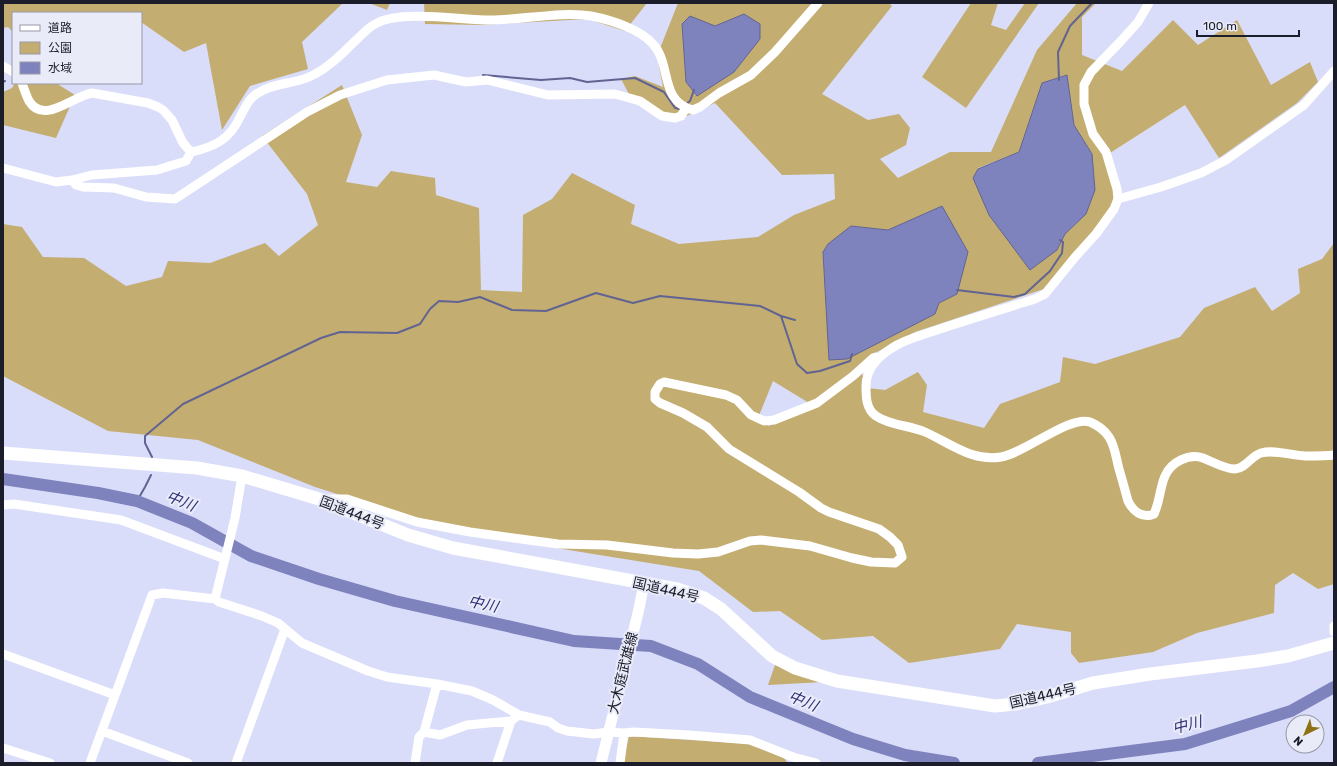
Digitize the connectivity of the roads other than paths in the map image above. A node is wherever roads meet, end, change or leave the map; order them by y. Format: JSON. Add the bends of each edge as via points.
{"nodes":[{"id":1,"x":818,"y":3,"type":"edge"},
{"id":2,"x":1149,"y":3,"type":"edge"},
{"id":3,"x":3,"y":66,"type":"edge"},
{"id":4,"x":12,"y":71,"type":"edge"},
{"id":5,"x":1334,"y":71,"type":"edge"},
{"id":6,"x":22,"y":84,"type":"edge"},
{"id":7,"x":683,"y":107,"type":"junction"},
{"id":8,"x":192,"y":152,"type":"junction"},
{"id":9,"x":3,"y":168,"type":"edge"},
{"id":10,"x":72,"y":180,"type":"junction"},
{"id":11,"x":1118,"y":199,"type":"junction"},
{"id":12,"x":880,"y":356,"type":"junction"},
{"id":13,"x":3,"y":453,"type":"edge"},
{"id":14,"x":1334,"y":455,"type":"edge"},
{"id":15,"x":242,"y":476,"type":"junction"},
{"id":16,"x":319,"y":500,"type":"junction"},
{"id":17,"x":3,"y":505,"type":"edge"},
{"id":18,"x":225,"y":559,"type":"junction"},
{"id":19,"x":644,"y":584,"type":"junction"},
{"id":20,"x":215,"y":599,"type":"junction"},
{"id":21,"x":1334,"y":626,"type":"edge"},
{"id":22,"x":285,"y":629,"type":"junction"},
{"id":23,"x":1334,"y":632,"type":"edge"},
{"id":24,"x":1334,"y":643,"type":"edge"},
{"id":25,"x":3,"y":654,"type":"edge"},
{"id":26,"x":437,"y":684,"type":"junction"},
{"id":27,"x":115,"y":695,"type":"junction"},
{"id":28,"x":519,"y":715,"type":"junction"},
{"id":29,"x":511,"y":720,"type":"junction"},
{"id":30,"x":102,"y":731,"type":"junction"},
{"id":31,"x":424,"y":732,"type":"junction"},
{"id":32,"x":608,"y":732,"type":"junction"},
{"id":33,"x":624,"y":733,"type":"junction"},
{"id":34,"x":3,"y":748,"type":"edge"},
{"id":35,"x":50,"y":763,"type":"edge"},
{"id":36,"x":90,"y":763,"type":"edge"},
{"id":37,"x":188,"y":763,"type":"edge"},
{"id":38,"x":236,"y":763,"type":"edge"},
{"id":39,"x":415,"y":763,"type":"edge"},
{"id":40,"x":497,"y":763,"type":"edge"},
{"id":41,"x":601,"y":763,"type":"edge"},
{"id":42,"x":620,"y":763,"type":"edge"},
{"id":43,"x":816,"y":763,"type":"edge"}],
"edges":[{"from":1,"to":7,"type":"street","via":[[775,52],[750,75],[692,110]]},
{"from":2,"to":11,"type":"street","via":[[1138,22],[1091,72],[1084,85],[1084,104],[1093,134],[1106,152]]},
{"from":3,"to":4,"type":"street"},
{"from":5,"to":11,"type":"street","via":[[1304,105],[1226,160],[1201,173]]},
{"from":6,"to":8,"type":"street","via":[[34,108],[40,110],[54,109],[92,93],[158,106],[172,120],[183,143]]},
{"from":7,"to":8,"type":"street","via":[[675,100],[669,87],[661,54],[655,45],[646,36],[625,26],[590,16],[567,15],[491,20],[394,18],[369,28],[321,71],[308,78],[258,92],[250,100],[230,134],[219,143]]},
{"from":7,"to":10,"type":"street","via":[[681,116],[675,118],[662,116],[640,101],[615,94],[548,95],[487,80],[466,82],[434,75],[387,80],[340,95],[307,112],[175,199],[146,197],[114,188],[83,187]]},
{"from":8,"to":10,"type":"street","via":[[186,161],[157,170],[92,175]]},
{"from":9,"to":10,"type":"street","via":[[56,182]]},
{"from":11,"to":12,"type":"street","via":[[1096,234],[1045,294],[920,336],[894,346]]},
{"from":12,"to":14,"type":"street","via":[[866,382],[866,398],[869,408],[876,416],[924,432],[968,454],[987,458],[1002,457],[1019,451],[1077,421],[1089,422],[1109,437],[1131,508],[1148,516],[1154,514],[1165,476],[1171,467],[1188,457],[1201,458],[1230,469],[1237,469],[1261,453]]},
{"from":12,"to":16,"type":"street","via":[[873,358],[817,403],[774,420],[764,421],[751,415],[737,400],[726,395],[664,382],[655,392],[655,399],[707,427],[729,449],[821,508],[879,529],[898,544],[902,556],[895,563],[871,562],[810,546],[761,540],[718,552],[698,554],[607,545],[558,544],[417,522],[347,499]]},
{"from":13,"to":15,"type":"highway","name":"国道444号","via":[[197,468]]},
{"from":15,"to":16,"type":"highway","name":"国道444号"},
{"from":15,"to":18,"type":"street"},
{"from":16,"to":19,"type":"highway","name":"国道444号","via":[[408,535],[453,548]]},
{"from":17,"to":18,"type":"street","via":[[14,504],[121,520]]},
{"from":18,"to":20,"type":"street"},
{"from":19,"to":24,"type":"highway","name":"国道444号","via":[[704,598],[721,609],[772,656],[795,668],[837,681],[995,706],[1047,697],[1093,683],[1258,661],[1288,656]]},
{"from":19,"to":32,"type":"main road","name":"大木庭武雄線"},
{"from":20,"to":22,"type":"street","via":[[262,616]]},
{"from":20,"to":27,"type":"street","via":[[163,593],[152,595]]},
{"from":21,"to":23,"type":"street"},
{"from":22,"to":26,"type":"street","via":[[302,643],[368,671],[387,677]]},
{"from":22,"to":38,"type":"street"},
{"from":25,"to":27,"type":"street"},
{"from":26,"to":28,"type":"street","via":[[472,691]]},
{"from":26,"to":31,"type":"street"},
{"from":27,"to":30,"type":"street"},
{"from":28,"to":29,"type":"street"},
{"from":28,"to":32,"type":"street","via":[[550,722],[558,728],[567,730],[594,734]]},
{"from":29,"to":31,"type":"street","via":[[467,725],[440,735]]},
{"from":29,"to":40,"type":"street"},
{"from":30,"to":36,"type":"street"},
{"from":30,"to":37,"type":"street"},
{"from":31,"to":39,"type":"street","via":[[419,737]]},
{"from":32,"to":33,"type":"street"},
{"from":32,"to":41,"type":"main road","name":"大木庭武雄線"},
{"from":33,"to":42,"type":"street"},
{"from":33,"to":43,"type":"street","via":[[750,740]]},
{"from":34,"to":35,"type":"street"}]}
